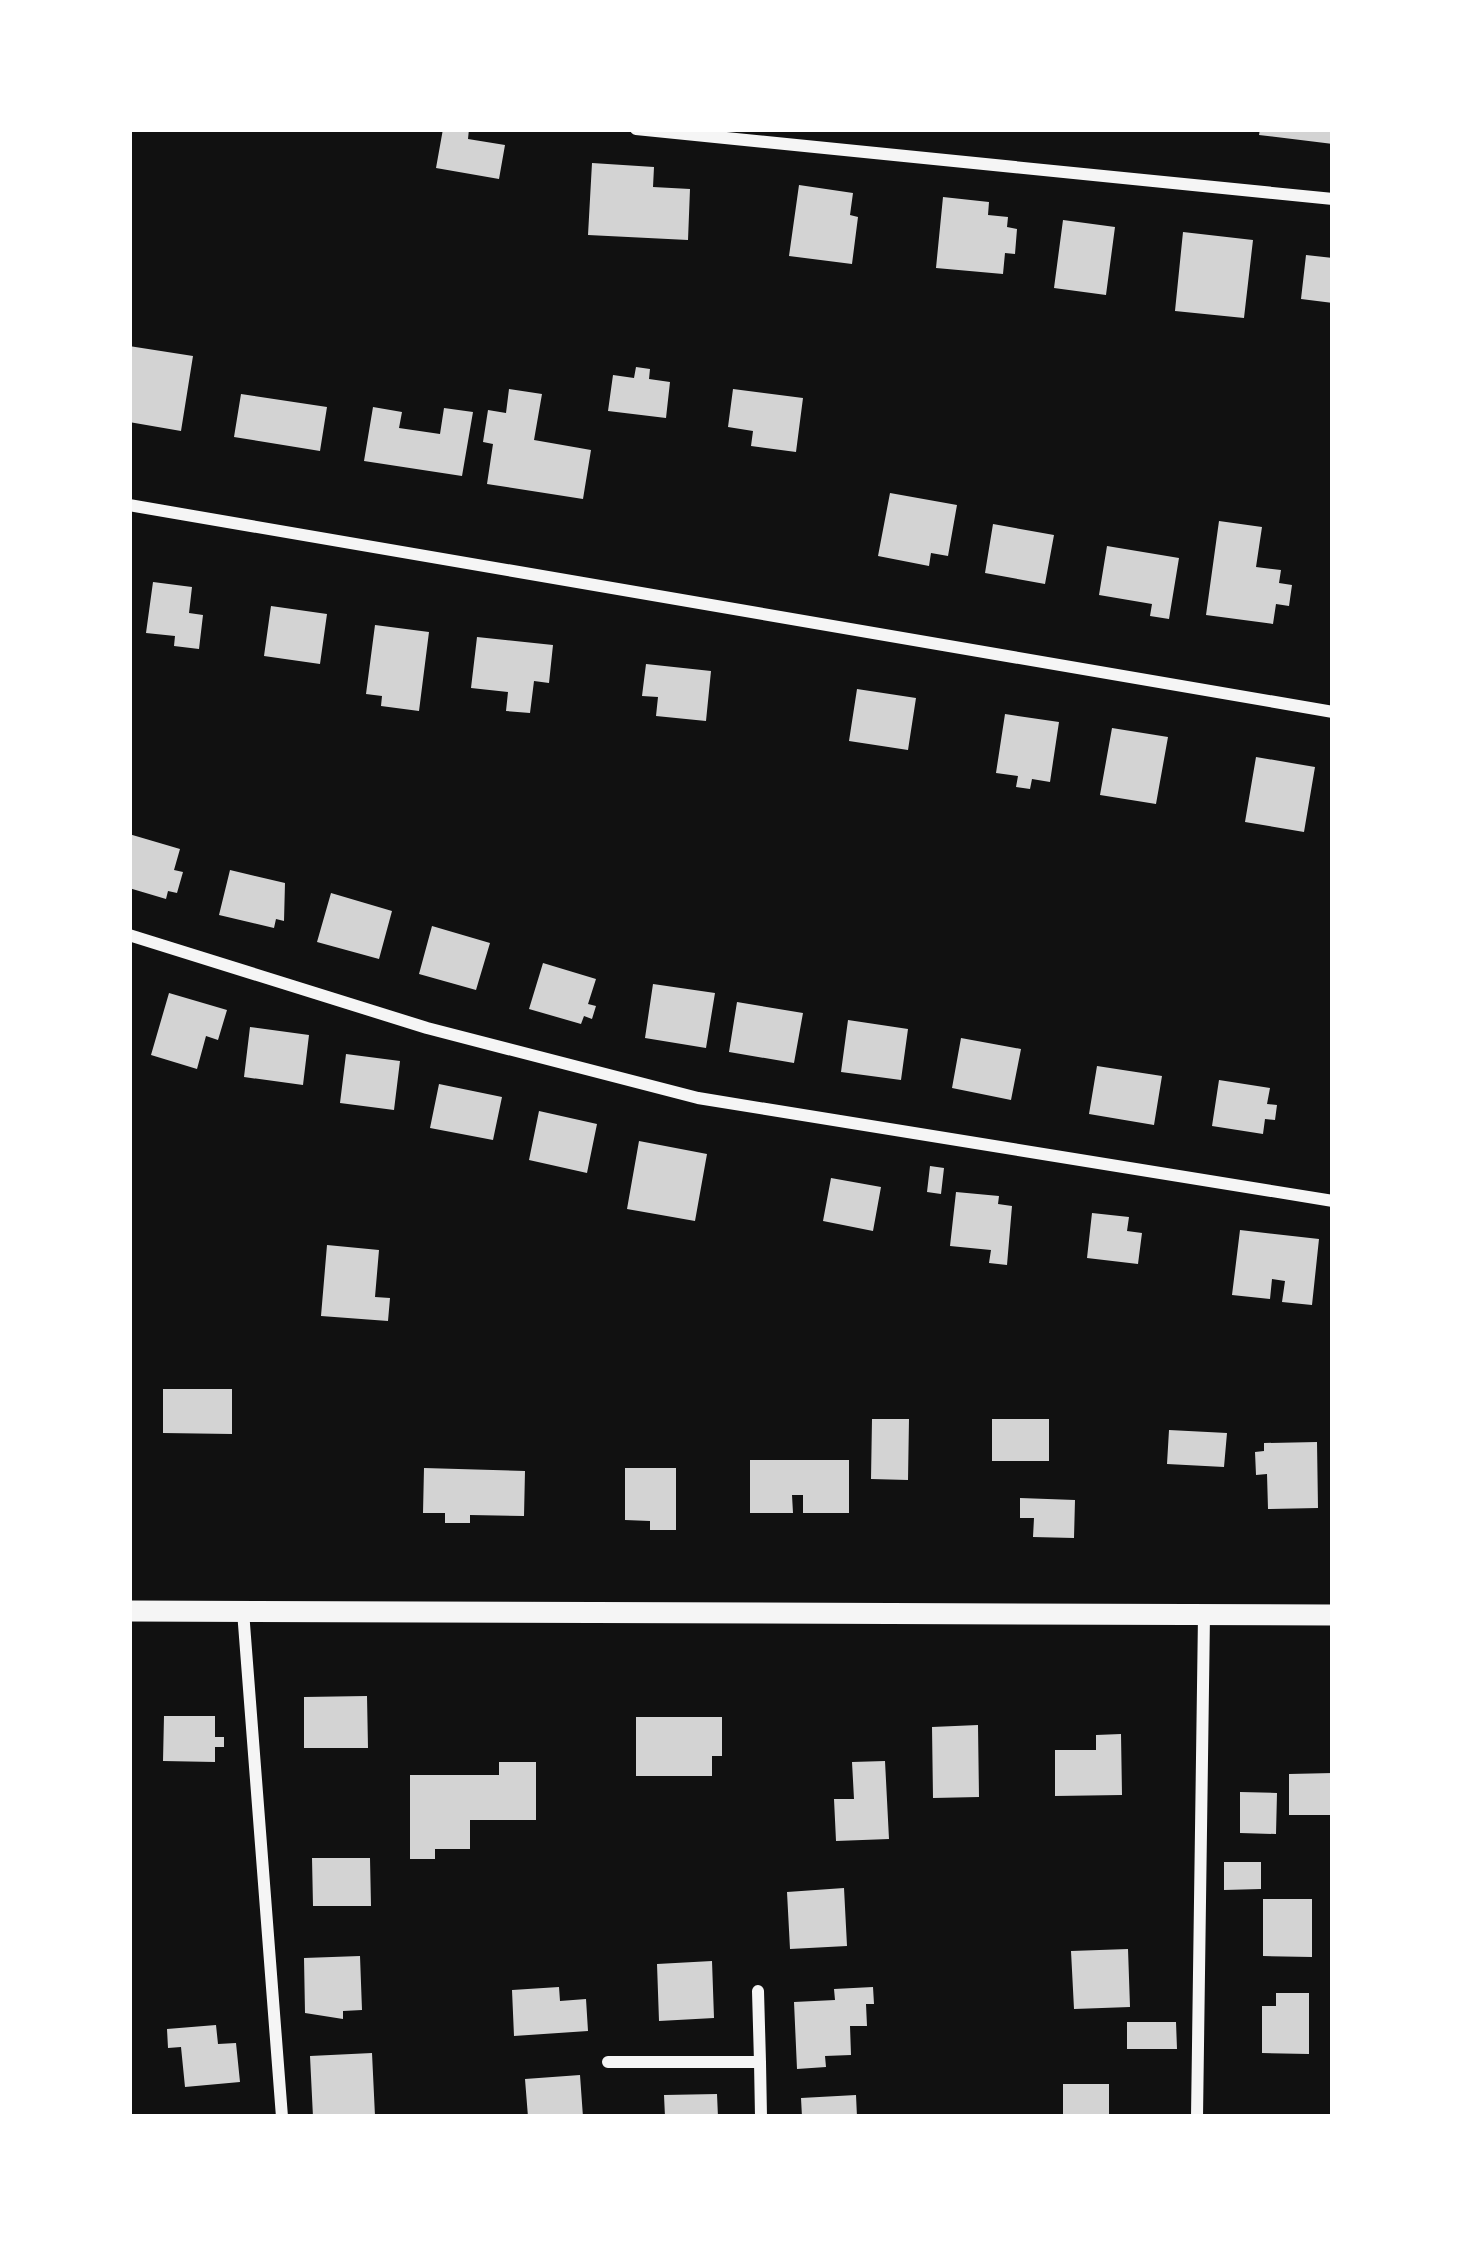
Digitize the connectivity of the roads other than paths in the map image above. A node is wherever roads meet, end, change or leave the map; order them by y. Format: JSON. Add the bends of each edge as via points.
{"nodes":[{"id":1,"x":636,"y":129,"type":"edge"},
{"id":2,"x":1333,"y":199,"type":"edge"},
{"id":3,"x":129,"y":505,"type":"edge"},
{"id":4,"x":1333,"y":712,"type":"edge"},
{"id":5,"x":129,"y":935,"type":"edge"},
{"id":6,"x":1333,"y":1201,"type":"edge"},
{"id":7,"x":129,"y":1611,"type":"edge"},
{"id":8,"x":243,"y":1611,"type":"junction"},
{"id":9,"x":1204,"y":1615,"type":"junction"},
{"id":10,"x":1333,"y":1615,"type":"edge"},
{"id":11,"x":758,"y":1991,"type":"dead end"},
{"id":12,"x":608,"y":2062,"type":"dead end"},
{"id":13,"x":760,"y":2062,"type":"junction"},
{"id":14,"x":282,"y":2117,"type":"edge"},
{"id":15,"x":761,"y":2117,"type":"edge"},
{"id":16,"x":1197,"y":2117,"type":"edge"}],
"edges":[{"from":1,"to":2,"type":"street"},
{"from":3,"to":4,"type":"street"},
{"from":5,"to":6,"type":"street","via":[[427,1028],[698,1098]]},
{"from":7,"to":8,"type":"street"},
{"from":8,"to":9,"type":"street"},
{"from":8,"to":14,"type":"street"},
{"from":9,"to":10,"type":"street"},
{"from":9,"to":16,"type":"street"},
{"from":11,"to":13,"type":"street"},
{"from":12,"to":13,"type":"street"},
{"from":13,"to":15,"type":"street"}]}
